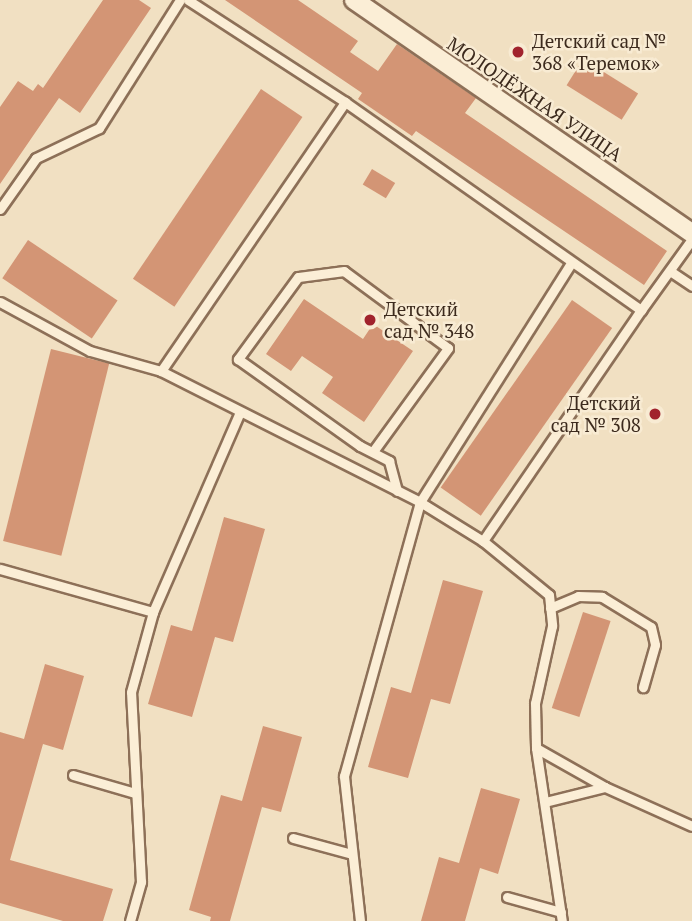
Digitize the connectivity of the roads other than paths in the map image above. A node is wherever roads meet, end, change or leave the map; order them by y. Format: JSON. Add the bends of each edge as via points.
{"nodes":[{"id":1,"x":180,"y":0,"type":"edge"},
{"id":2,"x":188,"y":0,"type":"edge"},
{"id":3,"x":354,"y":0,"type":"edge"},
{"id":4,"x":345,"y":102,"type":"junction"},
{"id":5,"x":0,"y":209,"type":"edge"},
{"id":6,"x":691,"y":229,"type":"edge"},
{"id":7,"x":571,"y":263,"type":"junction"},
{"id":8,"x":670,"y":271,"type":"junction"},
{"id":9,"x":692,"y":286,"type":"edge"},
{"id":10,"x":0,"y":302,"type":"edge"},
{"id":11,"x":642,"y":310,"type":"junction"},
{"id":12,"x":161,"y":371,"type":"junction"},
{"id":13,"x":239,"y":414,"type":"junction"},
{"id":14,"x":374,"y":450,"type":"junction"},
{"id":15,"x":397,"y":491,"type":"junction"},
{"id":16,"x":420,"y":502,"type":"junction"},
{"id":17,"x":483,"y":541,"type":"junction"},
{"id":18,"x":0,"y":569,"type":"edge"},
{"id":19,"x":550,"y":608,"type":"junction"},
{"id":20,"x":153,"y":612,"type":"junction"},
{"id":21,"x":643,"y":687,"type":"dead end"},
{"id":22,"x":536,"y":748,"type":"junction"},
{"id":23,"x":73,"y":775,"type":"dead end"},
{"id":24,"x":605,"y":787,"type":"junction"},
{"id":25,"x":135,"y":793,"type":"junction"},
{"id":26,"x":545,"y":802,"type":"junction"},
{"id":27,"x":692,"y":826,"type":"edge"},
{"id":28,"x":293,"y":838,"type":"dead end"},
{"id":29,"x":352,"y":854,"type":"junction"},
{"id":30,"x":507,"y":897,"type":"dead end"},
{"id":31,"x":562,"y":917,"type":"edge"},
{"id":32,"x":131,"y":921,"type":"edge"},
{"id":33,"x":360,"y":921,"type":"edge"}],
"edges":[{"from":1,"to":5,"type":"lane","via":[[99,128],[36,158]]},
{"from":2,"to":4,"type":"lane"},
{"from":3,"to":6,"type":"street","name":"МОЛОДЁЖНАЯ УЛИЦА"},
{"from":4,"to":7,"type":"lane"},
{"from":4,"to":12,"type":"lane"},
{"from":6,"to":8,"type":"lane"},
{"from":7,"to":11,"type":"lane"},
{"from":7,"to":16,"type":"lane"},
{"from":8,"to":9,"type":"lane"},
{"from":8,"to":11,"type":"lane"},
{"from":10,"to":12,"type":"lane","via":[[90,351]]},
{"from":11,"to":17,"type":"lane"},
{"from":12,"to":13,"type":"lane"},
{"from":13,"to":15,"type":"lane"},
{"from":13,"to":20,"type":"lane"},
{"from":14,"to":14,"type":"lane","via":[[360,446],[238,359],[298,277],[344,271],[448,348]]},
{"from":14,"to":15,"type":"lane","via":[[389,461]]},
{"from":15,"to":16,"type":"lane"},
{"from":16,"to":17,"type":"lane"},
{"from":16,"to":29,"type":"lane","via":[[344,776]]},
{"from":17,"to":19,"type":"lane","via":[[549,595]]},
{"from":18,"to":20,"type":"lane"},
{"from":19,"to":21,"type":"lane","via":[[578,596],[602,597],[651,627],[654,645]]},
{"from":19,"to":22,"type":"lane","via":[[552,626],[535,703]]},
{"from":20,"to":25,"type":"lane","via":[[131,692]]},
{"from":22,"to":24,"type":"lane"},
{"from":22,"to":26,"type":"lane"},
{"from":23,"to":25,"type":"lane"},
{"from":24,"to":26,"type":"lane"},
{"from":24,"to":27,"type":"lane"},
{"from":25,"to":32,"type":"lane","via":[[141,882]]},
{"from":26,"to":31,"type":"lane"},
{"from":28,"to":29,"type":"lane"},
{"from":29,"to":33,"type":"lane"},
{"from":30,"to":31,"type":"lane"}]}
